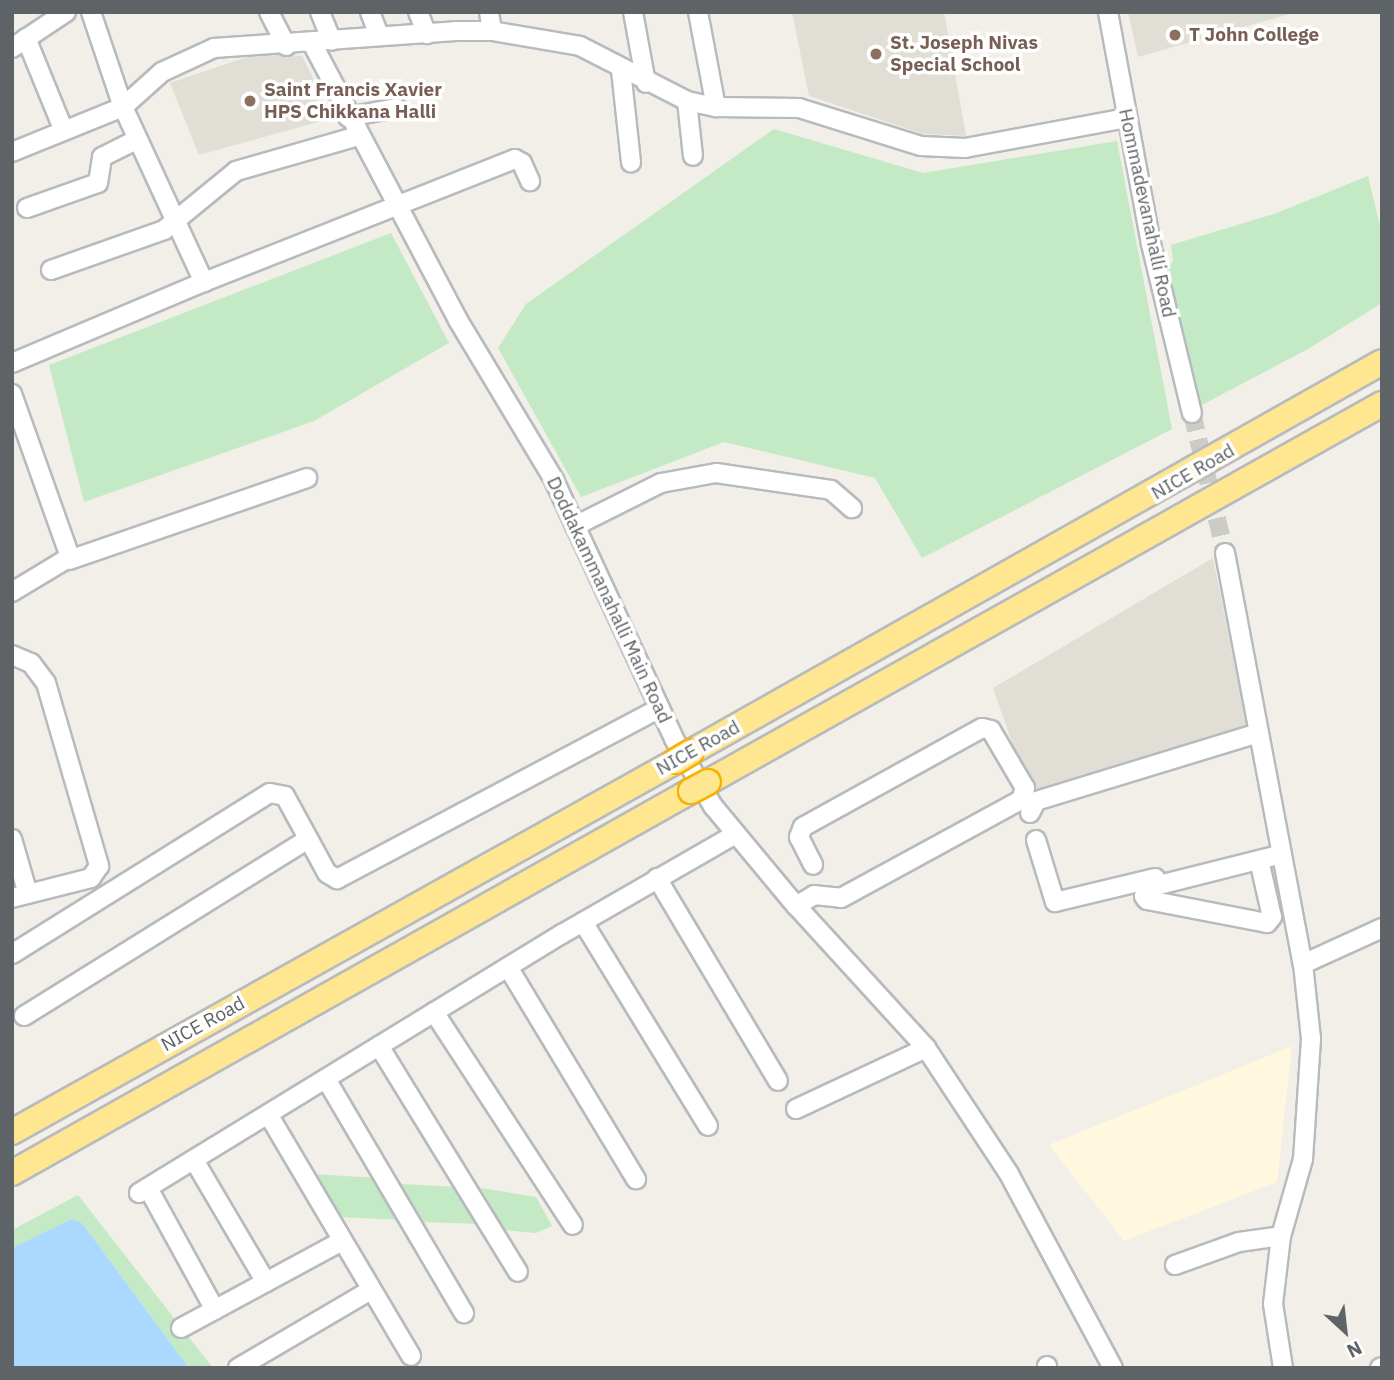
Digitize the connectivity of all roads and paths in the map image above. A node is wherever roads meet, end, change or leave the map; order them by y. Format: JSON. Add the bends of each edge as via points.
{"nodes":[{"id":1,"x":66,"y":12,"type":"edge"},
{"id":2,"x":91,"y":12,"type":"edge"},
{"id":3,"x":269,"y":12,"type":"edge"},
{"id":4,"x":320,"y":12,"type":"edge"},
{"id":5,"x":370,"y":12,"type":"edge"},
{"id":6,"x":418,"y":12,"type":"edge"},
{"id":7,"x":489,"y":12,"type":"edge"},
{"id":8,"x":633,"y":12,"type":"edge"},
{"id":9,"x":698,"y":12,"type":"edge"},
{"id":10,"x":1108,"y":12,"type":"edge"},
{"id":11,"x":492,"y":31,"type":"junction"},
{"id":12,"x":427,"y":34,"type":"junction"},
{"id":13,"x":379,"y":35,"type":"junction"},
{"id":14,"x":332,"y":41,"type":"junction"},
{"id":15,"x":19,"y":43,"type":"edge"},
{"id":16,"x":312,"y":43,"type":"junction"},
{"id":17,"x":286,"y":46,"type":"junction"},
{"id":18,"x":621,"y":70,"type":"junction"},
{"id":19,"x":646,"y":83,"type":"junction"},
{"id":20,"x":687,"y":101,"type":"junction"},
{"id":21,"x":123,"y":107,"type":"junction"},
{"id":22,"x":716,"y":107,"type":"junction"},
{"id":23,"x":396,"y":108,"type":"dead end"},
{"id":24,"x":348,"y":117,"type":"junction"},
{"id":25,"x":1127,"y":118,"type":"junction"},
{"id":26,"x":64,"y":131,"type":"junction"},
{"id":27,"x":358,"y":136,"type":"junction"},
{"id":28,"x":138,"y":139,"type":"junction"},
{"id":29,"x":12,"y":152,"type":"edge"},
{"id":30,"x":693,"y":156,"type":"dead end"},
{"id":31,"x":631,"y":162,"type":"dead end"},
{"id":32,"x":530,"y":181,"type":"dead end"},
{"id":33,"x":395,"y":206,"type":"junction"},
{"id":34,"x":27,"y":208,"type":"dead end"},
{"id":35,"x":176,"y":222,"type":"junction"},
{"id":36,"x":51,"y":270,"type":"dead end"},
{"id":37,"x":204,"y":282,"type":"junction"},
{"id":38,"x":1382,"y":362,"type":"edge"},
{"id":39,"x":12,"y":363,"type":"edge"},
{"id":40,"x":12,"y":394,"type":"edge"},
{"id":41,"x":1382,"y":404,"type":"edge"},
{"id":42,"x":1192,"y":413,"type":"tunnel mouth"},
{"id":43,"x":307,"y":478,"type":"dead end"},
{"id":44,"x":852,"y":508,"type":"dead end"},
{"id":45,"x":575,"y":526,"type":"junction"},
{"id":46,"x":1225,"y":553,"type":"tunnel mouth"},
{"id":47,"x":69,"y":560,"type":"junction"},
{"id":48,"x":12,"y":592,"type":"edge"},
{"id":49,"x":12,"y":655,"type":"edge"},
{"id":50,"x":660,"y":708,"type":"junction"},
{"id":51,"x":1259,"y":733,"type":"junction"},
{"id":52,"x":1030,"y":813,"type":"dead end"},
{"id":53,"x":734,"y":835,"type":"junction"},
{"id":54,"x":12,"y":839,"type":"edge"},
{"id":55,"x":308,"y":839,"type":"junction"},
{"id":56,"x":1036,"y":840,"type":"dead end"},
{"id":57,"x":1281,"y":850,"type":"junction"},
{"id":58,"x":1259,"y":860,"type":"junction"},
{"id":59,"x":813,"y":865,"type":"dead end"},
{"id":60,"x":657,"y":878,"type":"junction"},
{"id":61,"x":20,"y":896,"type":"edge"},
{"id":62,"x":796,"y":906,"type":"junction"},
{"id":63,"x":583,"y":922,"type":"junction"},
{"id":64,"x":1382,"y":928,"type":"edge"},
{"id":65,"x":12,"y":954,"type":"edge"},
{"id":66,"x":1303,"y":964,"type":"junction"},
{"id":67,"x":509,"y":967,"type":"junction"},
{"id":68,"x":434,"y":1012,"type":"junction"},
{"id":69,"x":24,"y":1016,"type":"dead end"},
{"id":70,"x":379,"y":1046,"type":"junction"},
{"id":71,"x":926,"y":1048,"type":"junction"},
{"id":72,"x":326,"y":1079,"type":"junction"},
{"id":73,"x":778,"y":1081,"type":"dead end"},
{"id":74,"x":796,"y":1109,"type":"dead end"},
{"id":75,"x":268,"y":1114,"type":"junction"},
{"id":76,"x":708,"y":1125,"type":"dead end"},
{"id":77,"x":12,"y":1132,"type":"edge"},
{"id":78,"x":194,"y":1160,"type":"junction"},
{"id":79,"x":12,"y":1173,"type":"edge"},
{"id":80,"x":636,"y":1179,"type":"dead end"},
{"id":81,"x":573,"y":1225,"type":"dead end"},
{"id":82,"x":1280,"y":1236,"type":"junction"},
{"id":83,"x":342,"y":1241,"type":"junction"},
{"id":84,"x":1175,"y":1265,"type":"dead end"},
{"id":85,"x":518,"y":1272,"type":"dead end"},
{"id":86,"x":265,"y":1282,"type":"junction"},
{"id":87,"x":372,"y":1290,"type":"junction"},
{"id":88,"x":215,"y":1310,"type":"junction"},
{"id":89,"x":464,"y":1313,"type":"dead end"},
{"id":90,"x":181,"y":1328,"type":"dead end"},
{"id":91,"x":411,"y":1356,"type":"dead end"},
{"id":92,"x":238,"y":1368,"type":"edge"},
{"id":93,"x":1113,"y":1368,"type":"edge"},
{"id":94,"x":1283,"y":1368,"type":"edge"}],
"edges":[{"from":1,"to":15,"type":"street"},
{"from":2,"to":21,"type":"street"},
{"from":3,"to":17,"type":"street"},
{"from":4,"to":14,"type":"street"},
{"from":5,"to":13,"type":"street"},
{"from":6,"to":12,"type":"street"},
{"from":7,"to":11,"type":"street"},
{"from":8,"to":19,"type":"street"},
{"from":9,"to":22,"type":"street"},
{"from":10,"to":25,"type":"street","name":"Hommadevanahalli Road"},
{"from":11,"to":12,"type":"street"},
{"from":11,"to":18,"type":"street","via":[[580,46]]},
{"from":12,"to":13,"type":"street"},
{"from":13,"to":14,"type":"street"},
{"from":14,"to":16,"type":"street"},
{"from":15,"to":26,"type":"street"},
{"from":16,"to":17,"type":"street"},
{"from":16,"to":24,"type":"street","name":"Doddakammanahalli Main Road"},
{"from":17,"to":21,"type":"street","via":[[214,48],[162,72]]},
{"from":18,"to":19,"type":"street"},
{"from":18,"to":31,"type":"street"},
{"from":19,"to":20,"type":"street"},
{"from":20,"to":22,"type":"street"},
{"from":20,"to":30,"type":"street"},
{"from":21,"to":26,"type":"street"},
{"from":21,"to":28,"type":"street"},
{"from":22,"to":25,"type":"street","via":[[799,108],[895,141],[965,148]]},
{"from":23,"to":24,"type":"street"},
{"from":24,"to":27,"type":"street","name":"Doddakammanahalli Main Road"},
{"from":25,"to":42,"type":"street","name":"Hommadevanahalli Road","via":[[1151,244]]},
{"from":26,"to":29,"type":"street"},
{"from":27,"to":33,"type":"street","name":"Doddakammanahalli Main Road"},
{"from":27,"to":35,"type":"street","via":[[228,175]]},
{"from":28,"to":34,"type":"street","via":[[102,157],[100,179],[94,186]]},
{"from":28,"to":35,"type":"street"},
{"from":32,"to":33,"type":"street","via":[[516,159]]},
{"from":33,"to":37,"type":"street"},
{"from":33,"to":45,"type":"street","name":"Doddakammanahalli Main Road","via":[[554,480]]},
{"from":35,"to":36,"type":"street"},
{"from":35,"to":37,"type":"street"},
{"from":37,"to":39,"type":"street"},
{"from":38,"to":77,"type":"highway","name":"NICE Road"},
{"from":40,"to":47,"type":"street"},
{"from":41,"to":79,"type":"highway","name":"NICE Road"},
{"from":43,"to":47,"type":"street"},
{"from":44,"to":45,"type":"street","via":[[831,490],[716,473],[661,483]]},
{"from":45,"to":50,"type":"street","name":"Doddakammanahalli Main Road"},
{"from":46,"to":51,"type":"street"},
{"from":47,"to":48,"type":"street"},
{"from":49,"to":61,"type":"street","via":[[31,663],[46,683],[99,866],[91,878]]},
{"from":50,"to":53,"type":"street","name":"Doddakammanahalli Main Road"},
{"from":50,"to":55,"type":"street","via":[[343,877],[331,877]]},
{"from":51,"to":52,"type":"street","via":[[1036,801]]},
{"from":51,"to":57,"type":"street"},
{"from":53,"to":60,"type":"street"},
{"from":53,"to":62,"type":"street","name":"Doddakammanahalli Main Road"},
{"from":54,"to":61,"type":"street"},
{"from":55,"to":65,"type":"street","via":[[285,796],[270,793]]},
{"from":55,"to":69,"type":"street"},
{"from":56,"to":57,"type":"street","via":[[1051,898],[1060,903]]},
{"from":57,"to":58,"type":"street"},
{"from":57,"to":66,"type":"street"},
{"from":58,"to":58,"type":"street","via":[[1147,888],[1144,896],[1267,923],[1272,917]]},
{"from":59,"to":62,"type":"street","via":[[799,838],[803,827],[982,728],[991,730],[1025,788],[1021,800],[841,898],[814,895]]},
{"from":60,"to":63,"type":"street"},
{"from":60,"to":73,"type":"street"},
{"from":62,"to":71,"type":"street","name":"Doddakammanahalli Main Road"},
{"from":63,"to":67,"type":"street"},
{"from":63,"to":76,"type":"street"},
{"from":64,"to":66,"type":"street"},
{"from":66,"to":82,"type":"street","via":[[1311,1039],[1303,1160]]},
{"from":67,"to":68,"type":"street"},
{"from":67,"to":80,"type":"street"},
{"from":68,"to":70,"type":"street"},
{"from":68,"to":81,"type":"street"},
{"from":70,"to":72,"type":"street"},
{"from":70,"to":85,"type":"street"},
{"from":71,"to":74,"type":"street"},
{"from":71,"to":93,"type":"street","name":"Doddakammanahalli Main Road","via":[[1009,1174]]},
{"from":72,"to":75,"type":"street"},
{"from":72,"to":89,"type":"street"},
{"from":75,"to":78,"type":"street"},
{"from":75,"to":83,"type":"street"},
{"from":78,"to":86,"type":"street"},
{"from":78,"to":88,"type":"street","via":[[144,1191]]},
{"from":82,"to":84,"type":"street","via":[[1239,1242]]},
{"from":82,"to":94,"type":"street","via":[[1273,1304]]},
{"from":83,"to":86,"type":"street"},
{"from":83,"to":87,"type":"street"},
{"from":86,"to":88,"type":"street"},
{"from":87,"to":91,"type":"street"},
{"from":87,"to":92,"type":"street"},
{"from":88,"to":90,"type":"street"}]}
